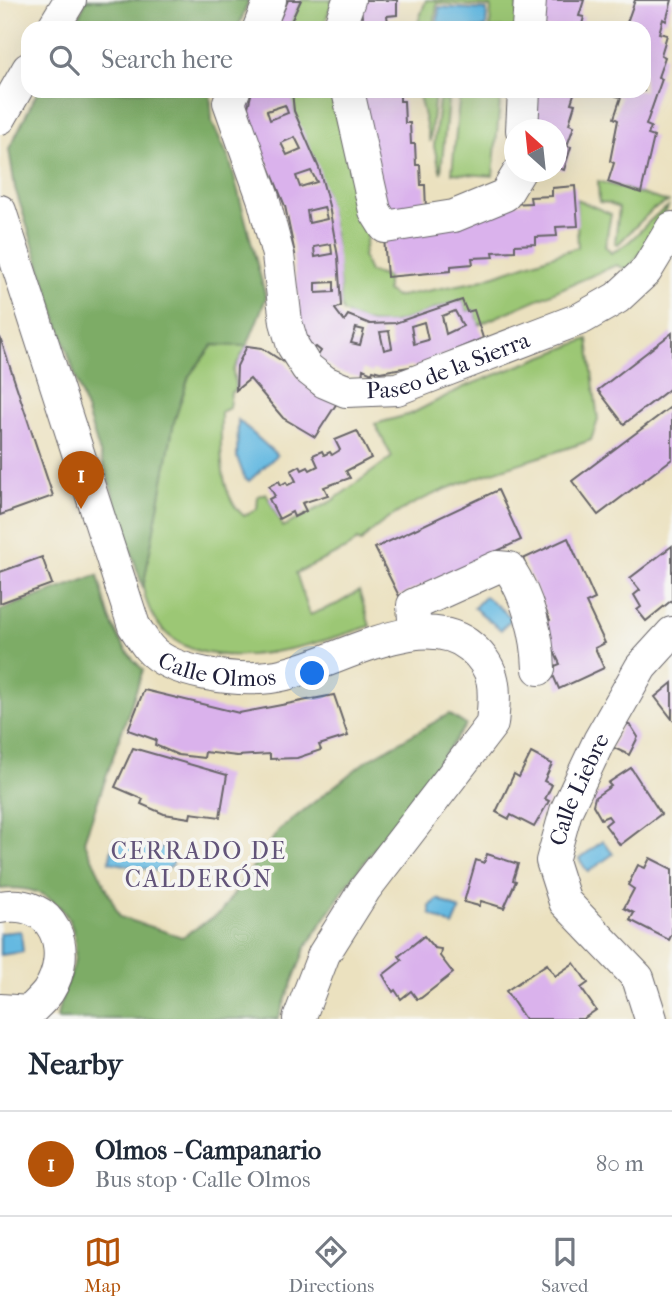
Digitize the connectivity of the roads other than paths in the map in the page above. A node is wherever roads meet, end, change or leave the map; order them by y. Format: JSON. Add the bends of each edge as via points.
{"nodes":[{"id":1,"x":70,"y":0,"type":"edge"},
{"id":2,"x":270,"y":0,"type":"edge"},
{"id":3,"x":349,"y":0,"type":"edge"},
{"id":4,"x":530,"y":0,"type":"edge"},
{"id":5,"x":57,"y":21,"type":"edge"},
{"id":6,"x":262,"y":21,"type":"edge"},
{"id":7,"x":342,"y":21,"type":"edge"},
{"id":8,"x":528,"y":21,"type":"edge"},
{"id":9,"x":21,"y":81,"type":"edge"},
{"id":10,"x":231,"y":98,"type":"edge"},
{"id":11,"x":350,"y":98,"type":"edge"},
{"id":12,"x":524,"y":98,"type":"edge"},
{"id":13,"x":0,"y":118,"type":"edge"},
{"id":14,"x":523,"y":119,"type":"edge"},
{"id":15,"x":513,"y":182,"type":"edge"},
{"id":16,"x":0,"y":211,"type":"edge"},
{"id":17,"x":672,"y":228,"type":"edge"},
{"id":18,"x":5,"y":246,"type":"edge"},
{"id":19,"x":415,"y":633,"type":"junction"},
{"id":20,"x":672,"y":633,"type":"edge"},
{"id":21,"x":538,"y":669,"type":"dead end"},
{"id":22,"x":0,"y":907,"type":"edge"},
{"id":23,"x":20,"y":1013,"type":"edge"},
{"id":24,"x":299,"y":1019,"type":"edge"},
{"id":25,"x":651,"y":1019,"type":"edge"}],
"edges":[{"from":1,"to":5,"type":"street"},
{"from":2,"to":6,"type":"street"},
{"from":3,"to":7,"type":"street"},
{"from":4,"to":8,"type":"street"},
{"from":9,"to":13,"type":"street"},
{"from":10,"to":17,"type":"street","name":"Paseo de la Sierra","via":[[278,255],[293,346],[316,375],[346,391],[397,389],[582,318],[617,298],[646,271]]},
{"from":11,"to":15,"type":"street","via":[[376,211],[385,227],[454,216],[505,195]]},
{"from":12,"to":14,"type":"street"},
{"from":16,"to":18,"type":"street","name":"Calle Olmos"},
{"from":18,"to":19,"type":"street","name":"Calle Olmos","via":[[134,626],[150,650],[174,664],[220,677],[271,677]]},
{"from":19,"to":21,"type":"street","via":[[413,605],[497,567],[509,568],[518,582],[538,646]]},
{"from":19,"to":24,"type":"street","name":"Calle Olmos","via":[[459,637],[487,660],[495,691],[492,724],[365,889],[324,954]]},
{"from":20,"to":25,"type":"street","name":"Calle Liebre","via":[[641,667],[599,741],[566,811],[552,861],[565,902],[638,978]]},
{"from":22,"to":23,"type":"street","via":[[40,911],[56,929],[60,960],[48,992]]}]}
